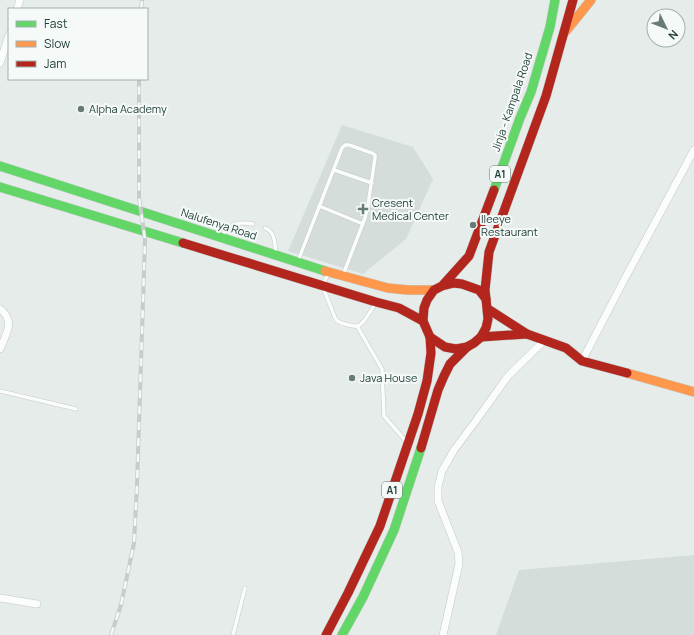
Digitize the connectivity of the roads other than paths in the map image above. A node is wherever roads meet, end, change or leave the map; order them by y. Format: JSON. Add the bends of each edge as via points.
{"nodes":[{"id":1,"x":556,"y":0,"type":"edge"},
{"id":2,"x":572,"y":0,"type":"edge"},
{"id":3,"x":591,"y":0,"type":"edge"},
{"id":4,"x":564,"y":34,"type":"junction"},
{"id":5,"x":8,"y":38,"type":"edge"},
{"id":6,"x":0,"y":63,"type":"edge"},
{"id":7,"x":694,"y":150,"type":"edge"},
{"id":8,"x":0,"y":166,"type":"edge"},
{"id":9,"x":334,"y":170,"type":"junction"},
{"id":10,"x":372,"y":182,"type":"junction"},
{"id":11,"x":0,"y":187,"type":"edge"},
{"id":12,"x":320,"y":206,"type":"junction"},
{"id":13,"x":253,"y":224,"type":"dead end"},
{"id":14,"x":363,"y":224,"type":"junction"},
{"id":15,"x":265,"y":228,"type":"dead end"},
{"id":16,"x":220,"y":236,"type":"junction"},
{"id":17,"x":276,"y":254,"type":"junction"},
{"id":18,"x":298,"y":262,"type":"junction"},
{"id":19,"x":329,"y":272,"type":"junction"},
{"id":20,"x":342,"y":276,"type":"junction"},
{"id":21,"x":322,"y":286,"type":"junction"},
{"id":22,"x":438,"y":288,"type":"junction"},
{"id":23,"x":486,"y":299,"type":"junction"},
{"id":24,"x":376,"y":302,"type":"junction"},
{"id":25,"x":0,"y":309,"type":"edge"},
{"id":26,"x":488,"y":309,"type":"junction"},
{"id":27,"x":423,"y":321,"type":"junction"},
{"id":28,"x":357,"y":326,"type":"junction"},
{"id":29,"x":527,"y":334,"type":"junction"},
{"id":30,"x":430,"y":337,"type":"junction"},
{"id":31,"x":481,"y":337,"type":"junction"},
{"id":32,"x":545,"y":340,"type":"junction"},
{"id":33,"x":467,"y":347,"type":"junction"},
{"id":34,"x":0,"y":349,"type":"edge"},
{"id":35,"x":582,"y":361,"type":"junction"},
{"id":36,"x":0,"y":391,"type":"edge"},
{"id":37,"x":694,"y":392,"type":"edge"},
{"id":38,"x":76,"y":409,"type":"dead end"},
{"id":39,"x":408,"y":442,"type":"junction"},
{"id":40,"x":245,"y":588,"type":"dead end"},
{"id":41,"x":0,"y":598,"type":"edge"},
{"id":42,"x":36,"y":604,"type":"dead end"},
{"id":43,"x":233,"y":635,"type":"edge"},
{"id":44,"x":326,"y":635,"type":"edge"},
{"id":45,"x":342,"y":635,"type":"edge"},
{"id":46,"x":443,"y":635,"type":"edge"}],
"edges":[{"from":1,"to":22,"type":"main road","name":"Jinja - Kampala Road","number":"A1","via":[[531,92],[469,256]]},
{"from":2,"to":4,"type":"main road","number":"A1"},
{"from":3,"to":4,"type":"main road"},
{"from":4,"to":23,"type":"main road","number":"A1","via":[[546,96],[488,252]]},
{"from":5,"to":6,"type":"street"},
{"from":7,"to":35,"type":"street"},
{"from":8,"to":16,"type":"main road","name":"Nalufenya Road"},
{"from":9,"to":10,"type":"lane"},
{"from":9,"to":10,"type":"lane","via":[[342,148],[349,144],[375,155]]},
{"from":9,"to":12,"type":"lane"},
{"from":10,"to":14,"type":"lane"},
{"from":11,"to":21,"type":"main road"},
{"from":12,"to":14,"type":"lane"},
{"from":12,"to":18,"type":"lane"},
{"from":13,"to":16,"type":"lane","via":[[236,223]]},
{"from":14,"to":20,"type":"lane"},
{"from":15,"to":17,"type":"lane","via":[[273,234]]},
{"from":16,"to":17,"type":"main road","name":"Nalufenya Road"},
{"from":17,"to":18,"type":"main road","name":"Nalufenya Road"},
{"from":18,"to":19,"type":"main road","name":"Nalufenya Road"},
{"from":19,"to":20,"type":"main road","name":"Nalufenya Road"},
{"from":19,"to":21,"type":"lane"},
{"from":20,"to":22,"type":"main road","name":"Nalufenya Road","via":[[388,288]]},
{"from":21,"to":24,"type":"main road"},
{"from":21,"to":28,"type":"lane","via":[[336,320]]},
{"from":22,"to":23,"type":"main road","via":[[454,283],[462,284],[479,290]]},
{"from":22,"to":27,"type":"main road","number":"A1","via":[[427,300]]},
{"from":23,"to":26,"type":"main road","number":"A1"},
{"from":24,"to":27,"type":"main road","via":[[399,308]]},
{"from":24,"to":28,"type":"lane","via":[[362,323]]},
{"from":25,"to":34,"type":"street","via":[[9,321]]},
{"from":26,"to":29,"type":"main road"},
{"from":26,"to":31,"type":"main road","number":"A1","via":[[486,328]]},
{"from":27,"to":30,"type":"main road","number":"A1"},
{"from":28,"to":39,"type":"lane","via":[[382,369],[384,416]]},
{"from":29,"to":31,"type":"main road"},
{"from":29,"to":32,"type":"main road"},
{"from":30,"to":33,"type":"main road","via":[[445,347]]},
{"from":30,"to":39,"type":"main road","number":"A1","via":[[431,353],[427,381]]},
{"from":31,"to":33,"type":"main road","number":"A1"},
{"from":32,"to":35,"type":"main road","via":[[566,348]]},
{"from":32,"to":46,"type":"street","via":[[508,376],[454,450],[442,471],[438,501],[458,552],[459,564]]},
{"from":33,"to":45,"type":"main road","number":"A1","via":[[450,364],[444,376],[394,530],[364,597]]},
{"from":35,"to":37,"type":"main road"},
{"from":36,"to":38,"type":"lane"},
{"from":39,"to":44,"type":"main road","number":"A1","via":[[380,526]]},
{"from":40,"to":43,"type":"lane"},
{"from":41,"to":42,"type":"street"}]}
